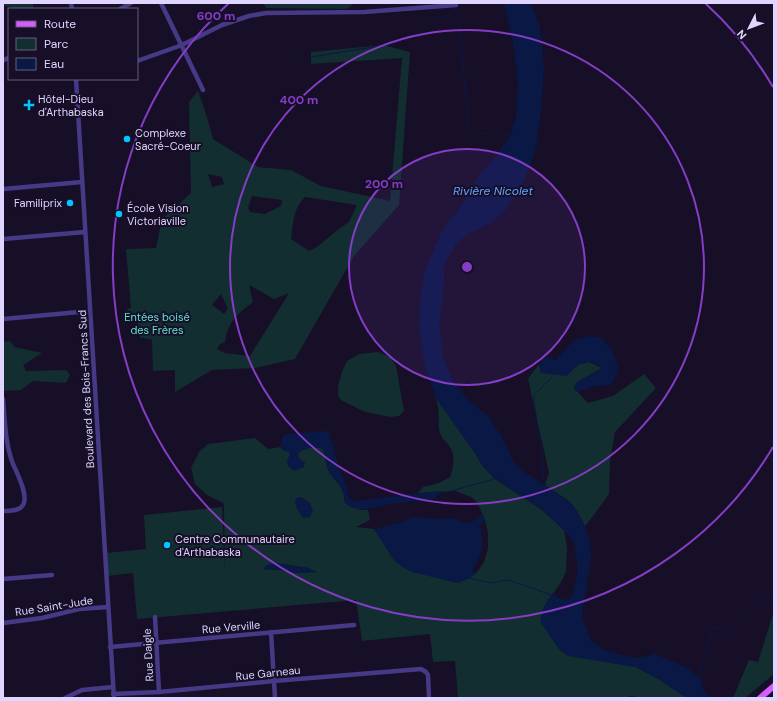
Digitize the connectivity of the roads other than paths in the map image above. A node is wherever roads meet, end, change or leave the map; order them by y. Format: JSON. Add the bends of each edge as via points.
{"nodes":[{"id":1,"x":131,"y":3,"type":"edge"},
{"id":2,"x":161,"y":3,"type":"edge"},
{"id":3,"x":456,"y":5,"type":"dead end"},
{"id":4,"x":122,"y":8,"type":"edge"},
{"id":5,"x":182,"y":45,"type":"junction"},
{"id":6,"x":138,"y":61,"type":"edge"},
{"id":7,"x":76,"y":80,"type":"edge"},
{"id":8,"x":203,"y":90,"type":"dead end"},
{"id":9,"x":82,"y":182,"type":"junction"},
{"id":10,"x":3,"y":189,"type":"edge"},
{"id":11,"x":85,"y":232,"type":"junction"},
{"id":12,"x":3,"y":239,"type":"edge"},
{"id":13,"x":90,"y":311,"type":"junction"},
{"id":14,"x":3,"y":319,"type":"edge"},
{"id":15,"x":3,"y":399,"type":"edge"},
{"id":16,"x":3,"y":511,"type":"edge"},
{"id":17,"x":52,"y":575,"type":"dead end"},
{"id":18,"x":3,"y":579,"type":"edge"},
{"id":19,"x":108,"y":607,"type":"junction"},
{"id":20,"x":155,"y":617,"type":"dead end"},
{"id":21,"x":3,"y":623,"type":"edge"},
{"id":22,"x":354,"y":625,"type":"dead end"},
{"id":23,"x":271,"y":632,"type":"junction"},
{"id":24,"x":156,"y":643,"type":"junction"},
{"id":25,"x":110,"y":647,"type":"junction"},
{"id":26,"x":274,"y":680,"type":"junction"},
{"id":27,"x":774,"y":686,"type":"edge"},
{"id":28,"x":113,"y":687,"type":"junction"},
{"id":29,"x":159,"y":692,"type":"junction"},
{"id":30,"x":113,"y":696,"type":"edge"},
{"id":31,"x":65,"y":698,"type":"edge"},
{"id":32,"x":275,"y":698,"type":"edge"},
{"id":33,"x":429,"y":698,"type":"edge"},
{"id":34,"x":760,"y":698,"type":"edge"}],
"edges":[{"from":1,"to":4,"type":"street"},
{"from":2,"to":5,"type":"street"},
{"from":3,"to":5,"type":"street","via":[[364,12],[266,13],[222,25]]},
{"from":5,"to":6,"type":"street"},
{"from":5,"to":8,"type":"street"},
{"from":7,"to":9,"type":"street","name":"Boulevard des Bois-Francs Sud"},
{"from":9,"to":10,"type":"street"},
{"from":9,"to":11,"type":"street","name":"Boulevard des Bois-Francs Sud"},
{"from":11,"to":12,"type":"street"},
{"from":11,"to":13,"type":"street","name":"Boulevard des Bois-Francs Sud"},
{"from":13,"to":14,"type":"street"},
{"from":13,"to":19,"type":"street","name":"Boulevard des Bois-Francs Sud"},
{"from":15,"to":16,"type":"street","via":[[8,447],[22,484],[24,498],[23,506],[20,508]]},
{"from":17,"to":18,"type":"street"},
{"from":19,"to":21,"type":"street","name":"Rue Saint-Jude","via":[[79,609],[42,618]]},
{"from":19,"to":25,"type":"street","name":"Boulevard des Bois-Francs Sud"},
{"from":20,"to":24,"type":"street","name":"Rue Daigle"},
{"from":22,"to":23,"type":"street","name":"Rue Verville"},
{"from":23,"to":24,"type":"street","name":"Rue Verville"},
{"from":23,"to":26,"type":"street"},
{"from":24,"to":25,"type":"street","name":"Rue Verville"},
{"from":24,"to":29,"type":"street","name":"Rue Daigle"},
{"from":25,"to":28,"type":"street","name":"Boulevard des Bois-Francs Sud"},
{"from":26,"to":29,"type":"street","name":"Rue Garneau"},
{"from":26,"to":32,"type":"street"},
{"from":26,"to":33,"type":"street","name":"Rue Garneau","via":[[421,669],[428,674]]},
{"from":27,"to":34,"type":"main road"},
{"from":28,"to":30,"type":"street","name":"Boulevard des Bois-Francs Sud"},
{"from":28,"to":31,"type":"street","via":[[82,690]]},
{"from":29,"to":30,"type":"street","name":"Rue Garneau"}]}
